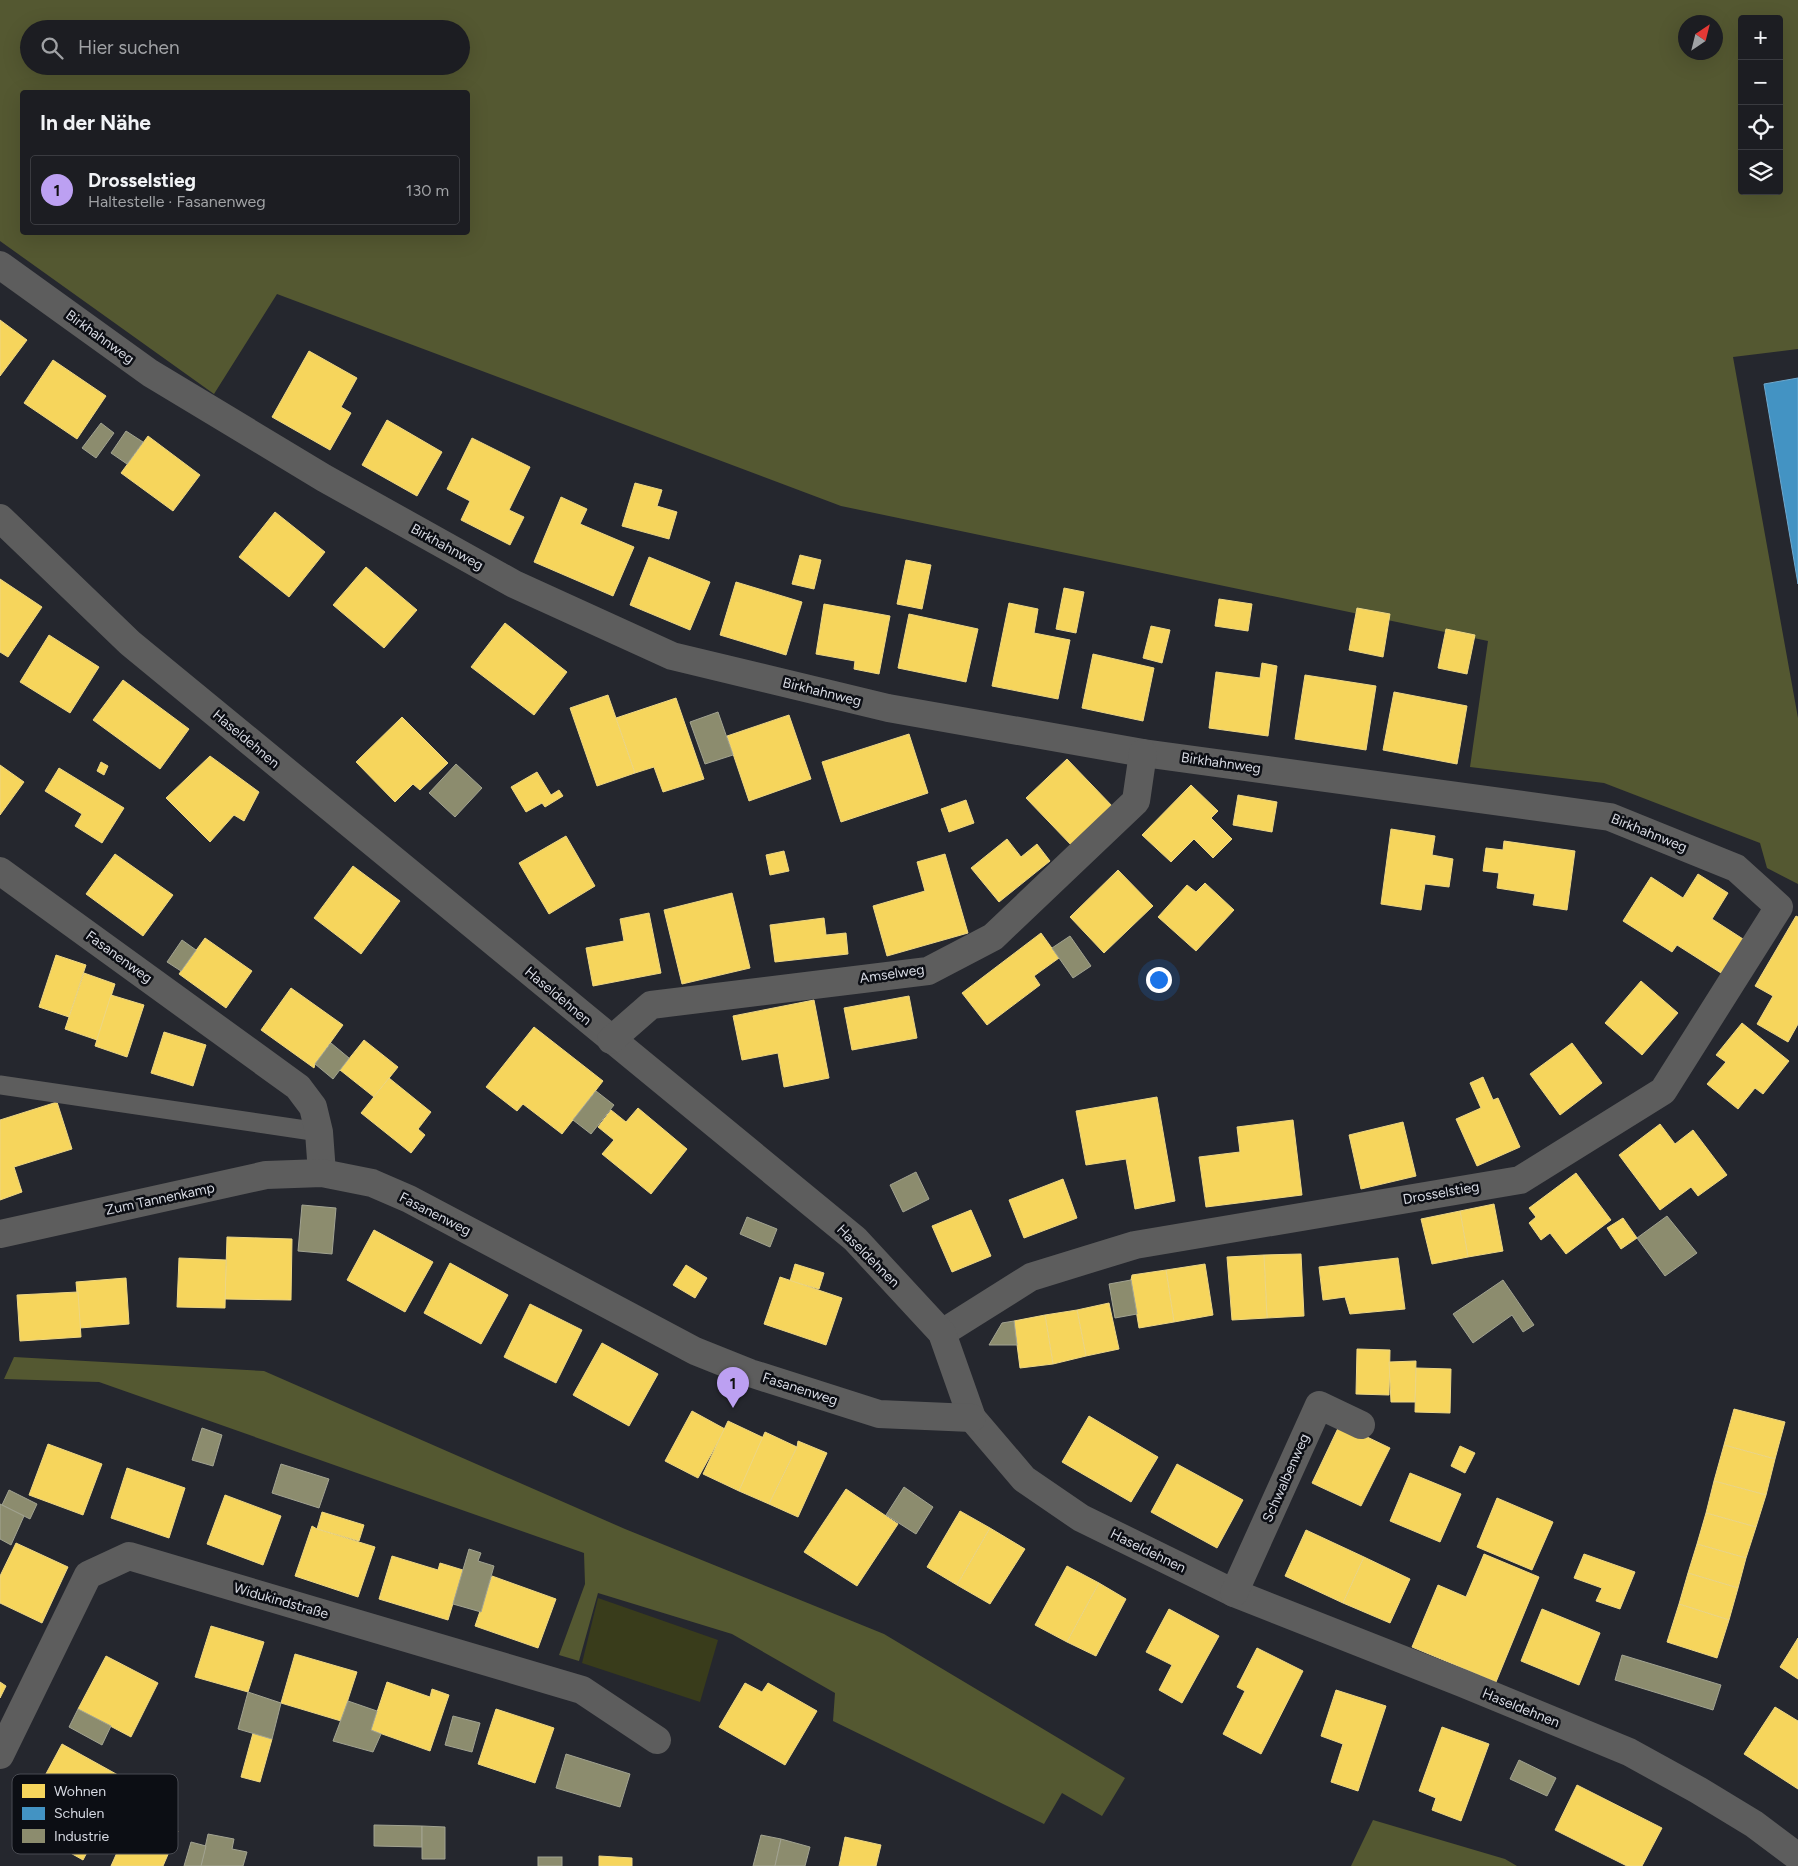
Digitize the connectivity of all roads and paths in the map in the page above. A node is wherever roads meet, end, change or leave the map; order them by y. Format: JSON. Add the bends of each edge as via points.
{"nodes":[{"id":1,"x":0,"y":265,"type":"edge"},
{"id":2,"x":0,"y":518,"type":"edge"},
{"id":3,"x":1143,"y":753,"type":"junction"},
{"id":4,"x":1736,"y":868,"type":"joint"},
{"id":5,"x":0,"y":871,"type":"edge"},
{"id":6,"x":611,"y":1040,"type":"junction"},
{"id":7,"x":0,"y":1085,"type":"edge"},
{"id":8,"x":319,"y":1132,"type":"junction"},
{"id":9,"x":322,"y":1173,"type":"junction"},
{"id":10,"x":0,"y":1234,"type":"edge"},
{"id":11,"x":942,"y":1333,"type":"junction"},
{"id":12,"x":972,"y":1418,"type":"junction"},
{"id":13,"x":1360,"y":1426,"type":"dead end"},
{"id":14,"x":1234,"y":1593,"type":"junction"},
{"id":15,"x":657,"y":1740,"type":"dead end"},
{"id":16,"x":0,"y":1755,"type":"edge"},
{"id":17,"x":1798,"y":1857,"type":"edge"}],
"edges":[{"from":1,"to":3,"type":"street","name":"Birkhahnweg","via":[[150,373],[324,478],[514,584],[672,656],[888,708]]},
{"from":2,"to":6,"type":"street","name":"Haseldehnen","via":[[130,644]]},
{"from":3,"to":4,"type":"street","name":"Birkhahnweg","via":[[1610,817]]},
{"from":3,"to":6,"type":"street","name":"Amselweg","via":[[1136,801],[993,937],[928,971],[651,1005]]},
{"from":4,"to":11,"type":"street","name":"Drosselstieg","via":[[1779,907],[1663,1091],[1520,1180],[1135,1245],[1031,1277]]},
{"from":5,"to":8,"type":"street","name":"Fasanenweg","via":[[298,1087],[313,1107]]},
{"from":6,"to":11,"type":"street","name":"Haseldehnen","via":[[855,1239]]},
{"from":7,"to":8,"type":"lane"},
{"from":8,"to":9,"type":"street","name":"Fasanenweg"},
{"from":9,"to":10,"type":"street","name":"Zum Tannenkamp","via":[[266,1176]]},
{"from":9,"to":12,"type":"street","name":"Fasanenweg","via":[[372,1183],[409,1199],[695,1352],[750,1373],[878,1414]]},
{"from":11,"to":12,"type":"street","name":"Haseldehnen"},
{"from":12,"to":14,"type":"street","name":"Haseldehnen","via":[[1024,1479],[1081,1518]]},
{"from":13,"to":14,"type":"street","name":"Schwalbenweg","via":[[1319,1405]]},
{"from":14,"to":17,"type":"street","name":"Haseldehnen","via":[[1629,1752],[1754,1824]]},
{"from":15,"to":16,"type":"street","name":"Widukindstraße","via":[[582,1690],[129,1556],[88,1575]]}]}
